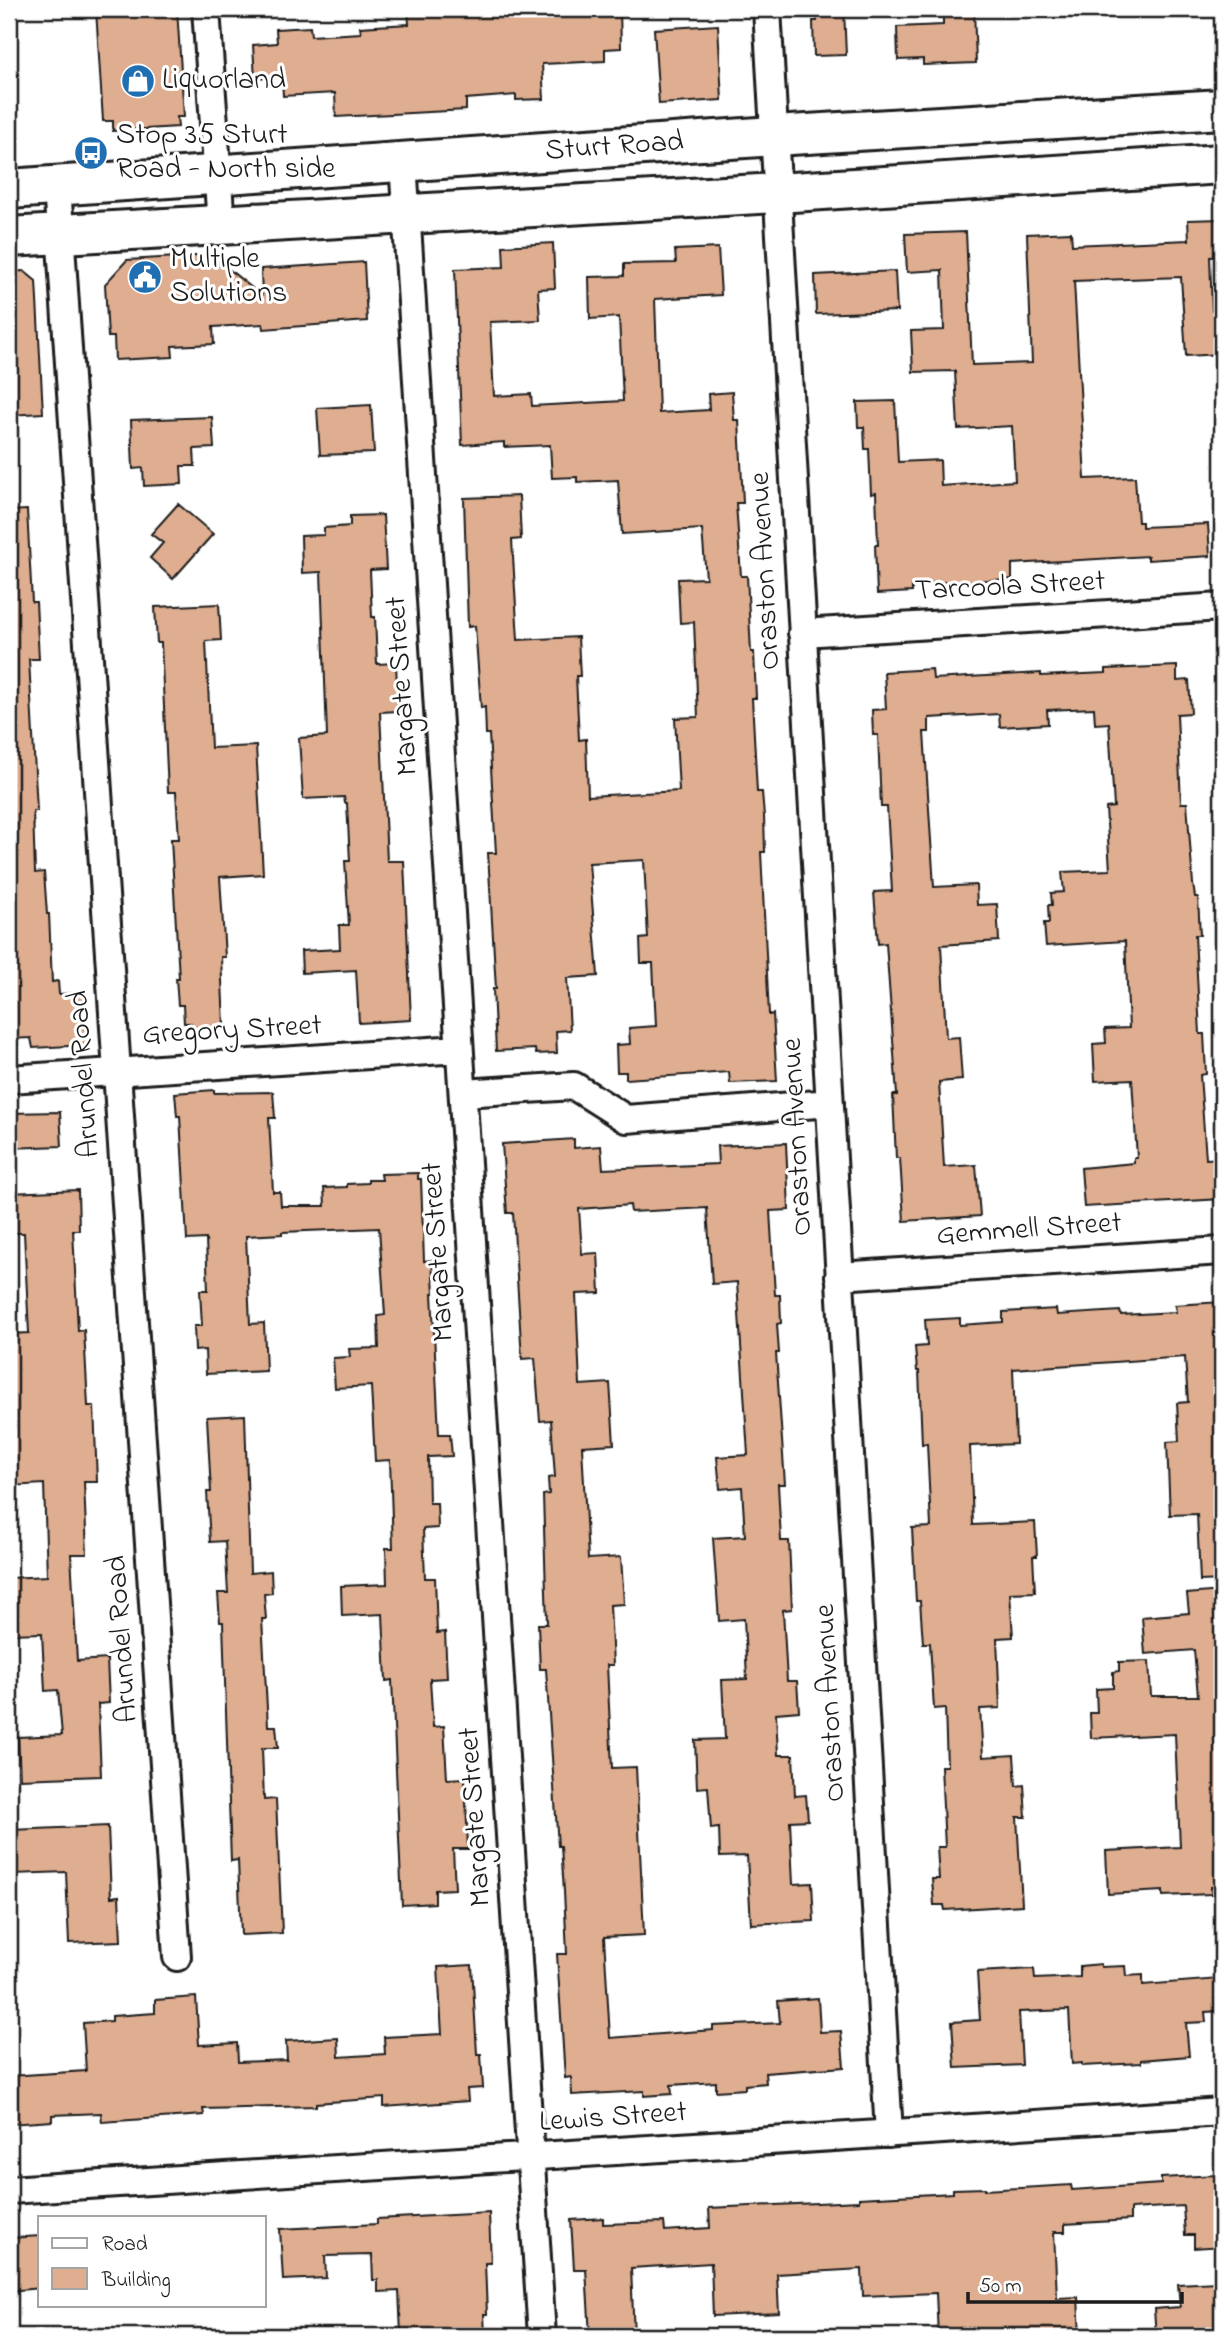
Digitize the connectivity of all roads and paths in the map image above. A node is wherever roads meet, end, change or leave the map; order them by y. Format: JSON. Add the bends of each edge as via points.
{"nodes":[{"id":1,"x":206,"y":9,"type":"edge"},
{"id":2,"x":767,"y":9,"type":"edge"},
{"id":3,"x":1222,"y":109,"type":"edge"},
{"id":4,"x":774,"y":136,"type":"junction"},
{"id":5,"x":403,"y":162,"type":"junction"},
{"id":6,"x":1222,"y":164,"type":"edge"},
{"id":7,"x":218,"y":175,"type":"junction"},
{"id":8,"x":57,"y":186,"type":"junction"},
{"id":9,"x":9,"y":189,"type":"edge"},
{"id":10,"x":777,"y":193,"type":"junction"},
{"id":11,"x":406,"y":215,"type":"junction"},
{"id":12,"x":221,"y":225,"type":"junction"},
{"id":13,"x":60,"y":234,"type":"junction"},
{"id":14,"x":9,"y":237,"type":"edge"},
{"id":15,"x":1222,"y":607,"type":"edge"},
{"id":16,"x":802,"y":633,"type":"junction"},
{"id":17,"x":459,"y":1049,"type":"junction"},
{"id":18,"x":118,"y":1072,"type":"junction"},
{"id":19,"x":9,"y":1079,"type":"edge"},
{"id":20,"x":463,"y":1093,"type":"junction"},
{"id":21,"x":830,"y":1103,"type":"junction"},
{"id":22,"x":1222,"y":1251,"type":"edge"},
{"id":23,"x":839,"y":1276,"type":"junction"},
{"id":24,"x":177,"y":1957,"type":"dead end"},
{"id":25,"x":1222,"y":2112,"type":"edge"},
{"id":26,"x":889,"y":2134,"type":"junction"},
{"id":27,"x":531,"y":2157,"type":"junction"},
{"id":28,"x":9,"y":2190,"type":"edge"},
{"id":29,"x":542,"y":2336,"type":"edge"}],
"edges":[{"from":1,"to":7,"type":"street"},
{"from":2,"to":4,"type":"street","name":"Oraston Avenue"},
{"from":3,"to":4,"type":"main road","name":"Sturt Road"},
{"from":4,"to":5,"type":"main road","name":"Sturt Road"},
{"from":4,"to":10,"type":"street","name":"Oraston Avenue"},
{"from":5,"to":7,"type":"main road","name":"Sturt Road"},
{"from":5,"to":11,"type":"street","name":"Margate Street"},
{"from":6,"to":10,"type":"main road","name":"Sturt Road"},
{"from":7,"to":8,"type":"main road","name":"Sturt Road"},
{"from":7,"to":12,"type":"street"},
{"from":8,"to":9,"type":"main road","name":"Sturt Road"},
{"from":8,"to":13,"type":"street","name":"Arundel Road"},
{"from":10,"to":11,"type":"main road","name":"Sturt Road"},
{"from":10,"to":16,"type":"street","name":"Oraston Avenue"},
{"from":11,"to":12,"type":"main road","name":"Sturt Road"},
{"from":11,"to":17,"type":"street","name":"Margate Street"},
{"from":12,"to":13,"type":"main road","name":"Sturt Road"},
{"from":13,"to":14,"type":"main road","name":"Sturt Road"},
{"from":13,"to":18,"type":"street","name":"Arundel Road"},
{"from":15,"to":16,"type":"street","name":"Tarcoola Street"},
{"from":16,"to":21,"type":"street","name":"Oraston Avenue"},
{"from":17,"to":18,"type":"street","name":"Gregory Street"},
{"from":17,"to":20,"type":"street","name":"Margate Street"},
{"from":18,"to":19,"type":"street","name":"Gregory Street"},
{"from":18,"to":24,"type":"street","name":"Arundel Road"},
{"from":20,"to":21,"type":"street","via":[[574,1086],[626,1119]]},
{"from":20,"to":27,"type":"street","name":"Margate Street"},
{"from":21,"to":23,"type":"street","name":"Oraston Avenue"},
{"from":22,"to":23,"type":"street","name":"Gemmell Street"},
{"from":23,"to":26,"type":"street","name":"Oraston Avenue"},
{"from":25,"to":26,"type":"street","name":"Lewis Street"},
{"from":26,"to":27,"type":"street","name":"Lewis Street"},
{"from":27,"to":28,"type":"street","name":"Lewis Street"},
{"from":27,"to":29,"type":"street","name":"Margate Street"}]}
